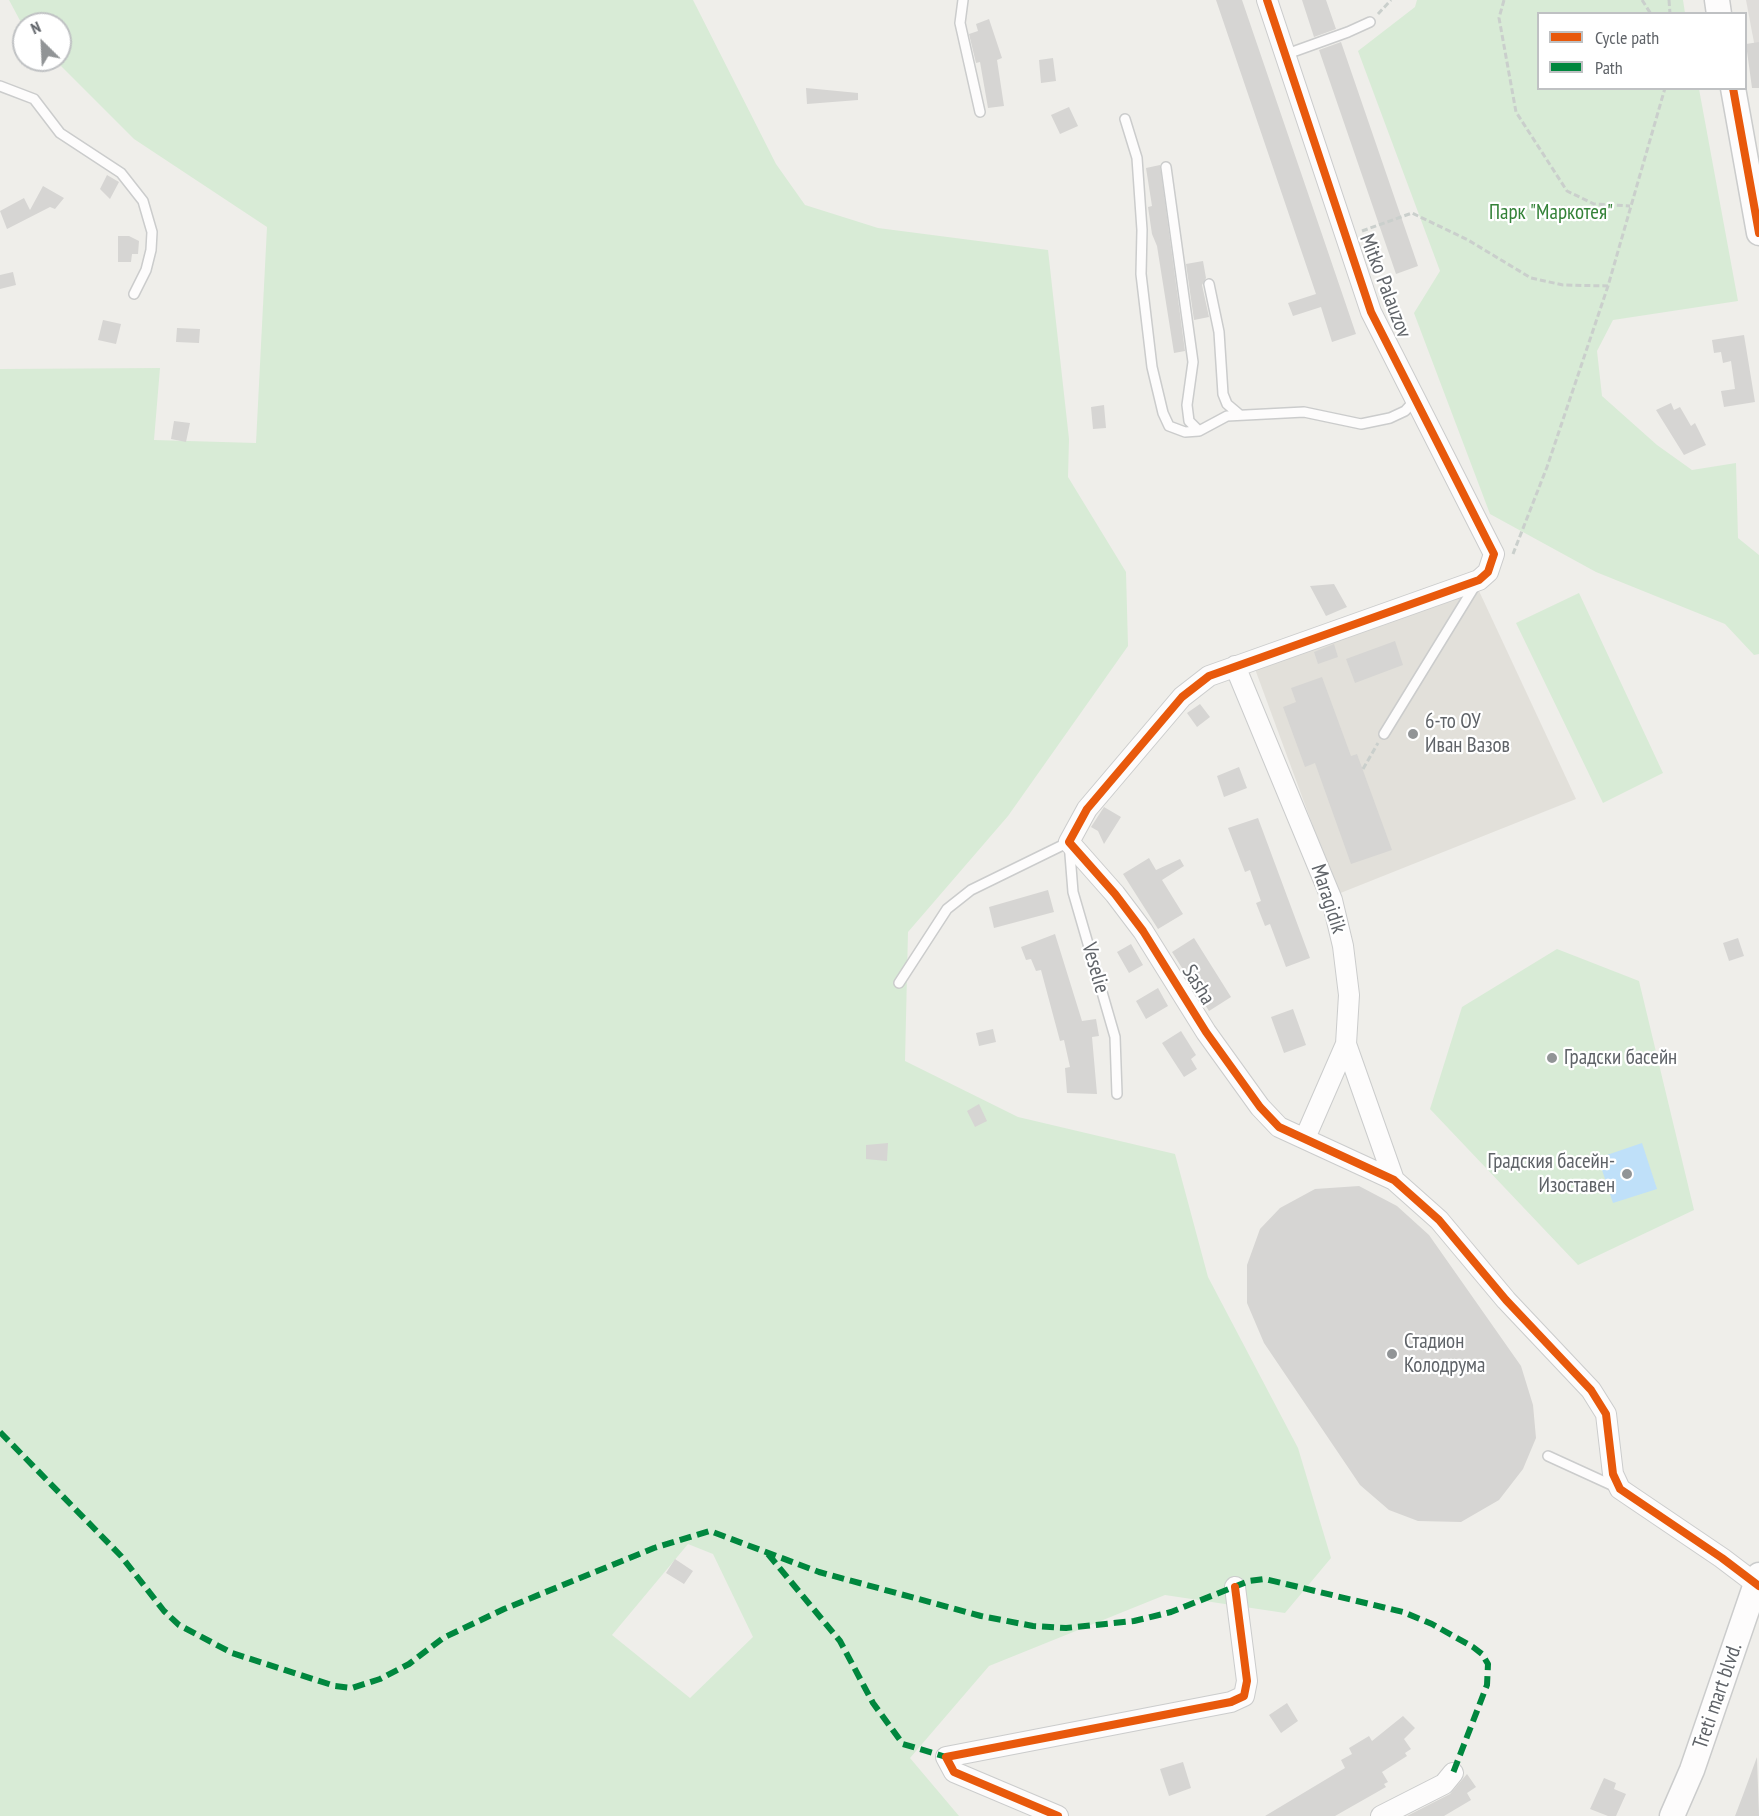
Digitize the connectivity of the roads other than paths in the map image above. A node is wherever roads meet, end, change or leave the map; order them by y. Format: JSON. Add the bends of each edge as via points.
{"nodes":[{"id":1,"x":963,"y":0,"type":"edge"},
{"id":2,"x":1267,"y":0,"type":"edge"},
{"id":3,"x":1370,"y":22,"type":"road end"},
{"id":4,"x":1287,"y":54,"type":"junction"},
{"id":5,"x":0,"y":86,"type":"edge"},
{"id":6,"x":1733,"y":90,"type":"edge"},
{"id":7,"x":980,"y":112,"type":"dead end"},
{"id":8,"x":1125,"y":119,"type":"dead end"},
{"id":9,"x":1166,"y":168,"type":"dead end"},
{"id":10,"x":1759,"y":233,"type":"edge"},
{"id":11,"x":1209,"y":284,"type":"dead end"},
{"id":12,"x":134,"y":294,"type":"dead end"},
{"id":13,"x":1415,"y":400,"type":"junction"},
{"id":14,"x":1240,"y":415,"type":"junction"},
{"id":15,"x":1199,"y":431,"type":"junction"},
{"id":16,"x":1483,"y":576,"type":"junction"},
{"id":17,"x":1235,"y":666,"type":"junction"},
{"id":18,"x":1384,"y":734,"type":"road end"},
{"id":19,"x":1069,"y":842,"type":"junction"},
{"id":20,"x":899,"y":983,"type":"dead end"},
{"id":21,"x":1346,"y":1044,"type":"junction"},
{"id":22,"x":1117,"y":1094,"type":"dead end"},
{"id":23,"x":1305,"y":1138,"type":"junction"},
{"id":24,"x":1394,"y":1180,"type":"junction"},
{"id":25,"x":1548,"y":1456,"type":"dead end"},
{"id":26,"x":1620,"y":1490,"type":"junction"},
{"id":27,"x":1758,"y":1582,"type":"edge"},
{"id":28,"x":1235,"y":1587,"type":"dead end"},
{"id":29,"x":1453,"y":1773,"type":"dead end"},
{"id":30,"x":1058,"y":1816,"type":"edge"},
{"id":31,"x":1381,"y":1816,"type":"edge"},
{"id":32,"x":1672,"y":1816,"type":"edge"}],
"edges":[{"from":1,"to":7,"type":"lane","via":[[960,23]]},
{"from":2,"to":4,"type":"street","name":"Mitko Palauzov"},
{"from":3,"to":4,"type":"lane"},
{"from":4,"to":13,"type":"street","name":"Mitko Palauzov","via":[[1371,312]]},
{"from":5,"to":12,"type":"lane","via":[[34,99],[60,133],[121,173],[143,201],[152,232],[151,250]]},
{"from":6,"to":10,"type":"street"},
{"from":8,"to":15,"type":"lane","via":[[1137,158],[1141,274],[1152,367],[1169,426],[1185,432]]},
{"from":9,"to":15,"type":"lane","via":[[1193,362],[1187,405],[1189,421]]},
{"from":11,"to":14,"type":"lane","via":[[1219,332],[1223,394],[1227,405]]},
{"from":13,"to":14,"type":"lane","via":[[1405,411],[1390,418],[1361,424],[1304,412]]},
{"from":13,"to":16,"type":"street","name":"Mitko Palauzov","via":[[1494,554]]},
{"from":14,"to":15,"type":"lane","via":[[1227,416]]},
{"from":16,"to":17,"type":"street"},
{"from":16,"to":18,"type":"lane"},
{"from":17,"to":19,"type":"street","via":[[1209,676],[1182,697],[1087,809]]},
{"from":17,"to":21,"type":"street","name":"Maragidik","via":[[1332,900],[1349,995]]},
{"from":19,"to":20,"type":"lane","via":[[971,890],[947,909]]},
{"from":19,"to":22,"type":"lane","name":"Veselie","via":[[1073,892],[1115,1037]]},
{"from":19,"to":23,"type":"street","name":"Sasha","via":[[1143,931],[1206,1032],[1260,1107],[1279,1127]]},
{"from":21,"to":23,"type":"street","name":"Maragidik"},
{"from":21,"to":24,"type":"street"},
{"from":23,"to":24,"type":"street","name":"Sasha"},
{"from":24,"to":26,"type":"street","via":[[1438,1220],[1591,1390],[1606,1414],[1613,1474]]},
{"from":25,"to":26,"type":"lane"},
{"from":26,"to":27,"type":"street"},
{"from":27,"to":32,"type":"street","name":"Treti mart blvd."},
{"from":28,"to":30,"type":"street","via":[[1247,1681],[1244,1696],[1231,1702],[946,1757],[954,1772]]},
{"from":29,"to":31,"type":"street","via":[[1444,1784]]}]}
